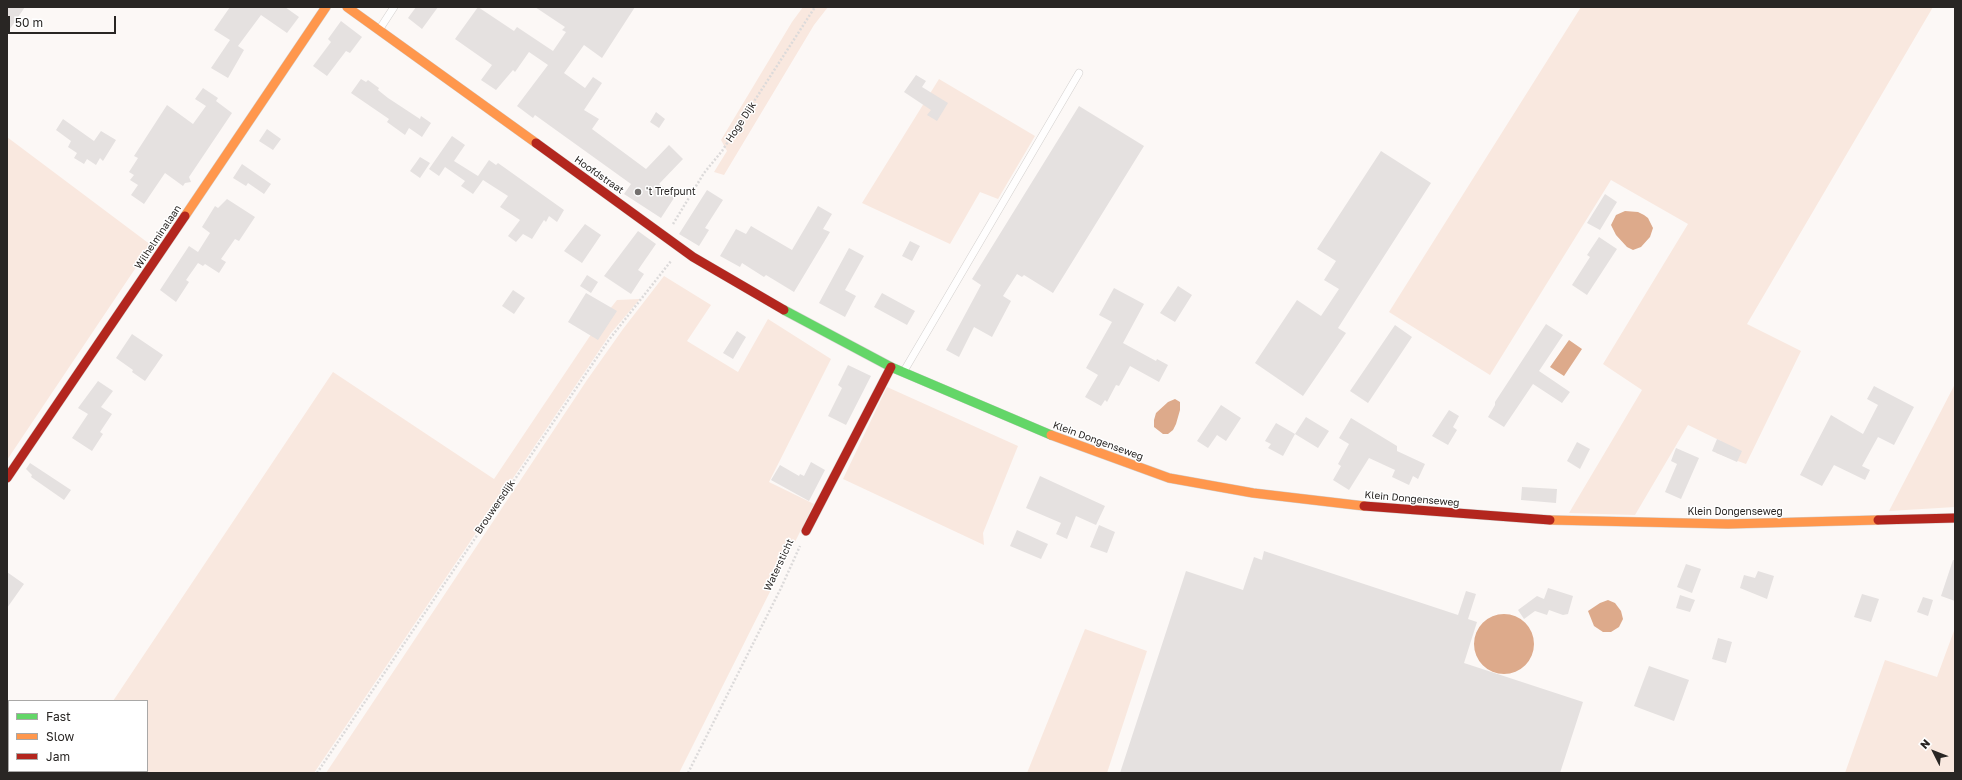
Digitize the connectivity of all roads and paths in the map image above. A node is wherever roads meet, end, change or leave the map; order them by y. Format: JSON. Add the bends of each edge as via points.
{"nodes":[{"id":1,"x":326,"y":7,"type":"edge"},
{"id":2,"x":347,"y":7,"type":"edge"},
{"id":3,"x":394,"y":7,"type":"edge"},
{"id":4,"x":815,"y":7,"type":"edge"},
{"id":5,"x":379,"y":30,"type":"junction"},
{"id":6,"x":1079,"y":73,"type":"dead end"},
{"id":7,"x":666,"y":236,"type":"junction"},
{"id":8,"x":681,"y":248,"type":"junction"},
{"id":9,"x":891,"y":367,"type":"junction"},
{"id":10,"x":904,"y":372,"type":"junction"},
{"id":11,"x":7,"y":478,"type":"edge"},
{"id":12,"x":1955,"y":518,"type":"edge"},
{"id":13,"x":806,"y":531,"type":"joint"},
{"id":14,"x":317,"y":773,"type":"edge"},
{"id":15,"x":688,"y":773,"type":"edge"}],
"edges":[{"from":1,"to":11,"type":"street","name":"Wilhelminalaan"},
{"from":2,"to":5,"type":"street","name":"Hoofdstraat"},
{"from":3,"to":5,"type":"lane"},
{"from":4,"to":7,"type":"path","name":"Hoge Dijk","via":[[726,144],[704,173]]},
{"from":5,"to":7,"type":"street","name":"Hoofdstraat"},
{"from":6,"to":10,"type":"lane"},
{"from":7,"to":8,"type":"street","name":"Hoofdstraat"},
{"from":8,"to":9,"type":"street","name":"Hoofdstraat","via":[[757,295]]},
{"from":8,"to":14,"type":"path","name":"Brouwersdijk","via":[[608,341]]},
{"from":9,"to":10,"type":"street","name":"Klein Dongenseweg"},
{"from":9,"to":13,"type":"street","name":"Watersticht"},
{"from":10,"to":12,"type":"street","name":"Klein Dongenseweg","via":[[1074,444],[1169,478],[1253,493],[1347,505],[1544,520],[1728,524]]},
{"from":13,"to":15,"type":"path","name":"Watersticht","via":[[781,588]]}]}
